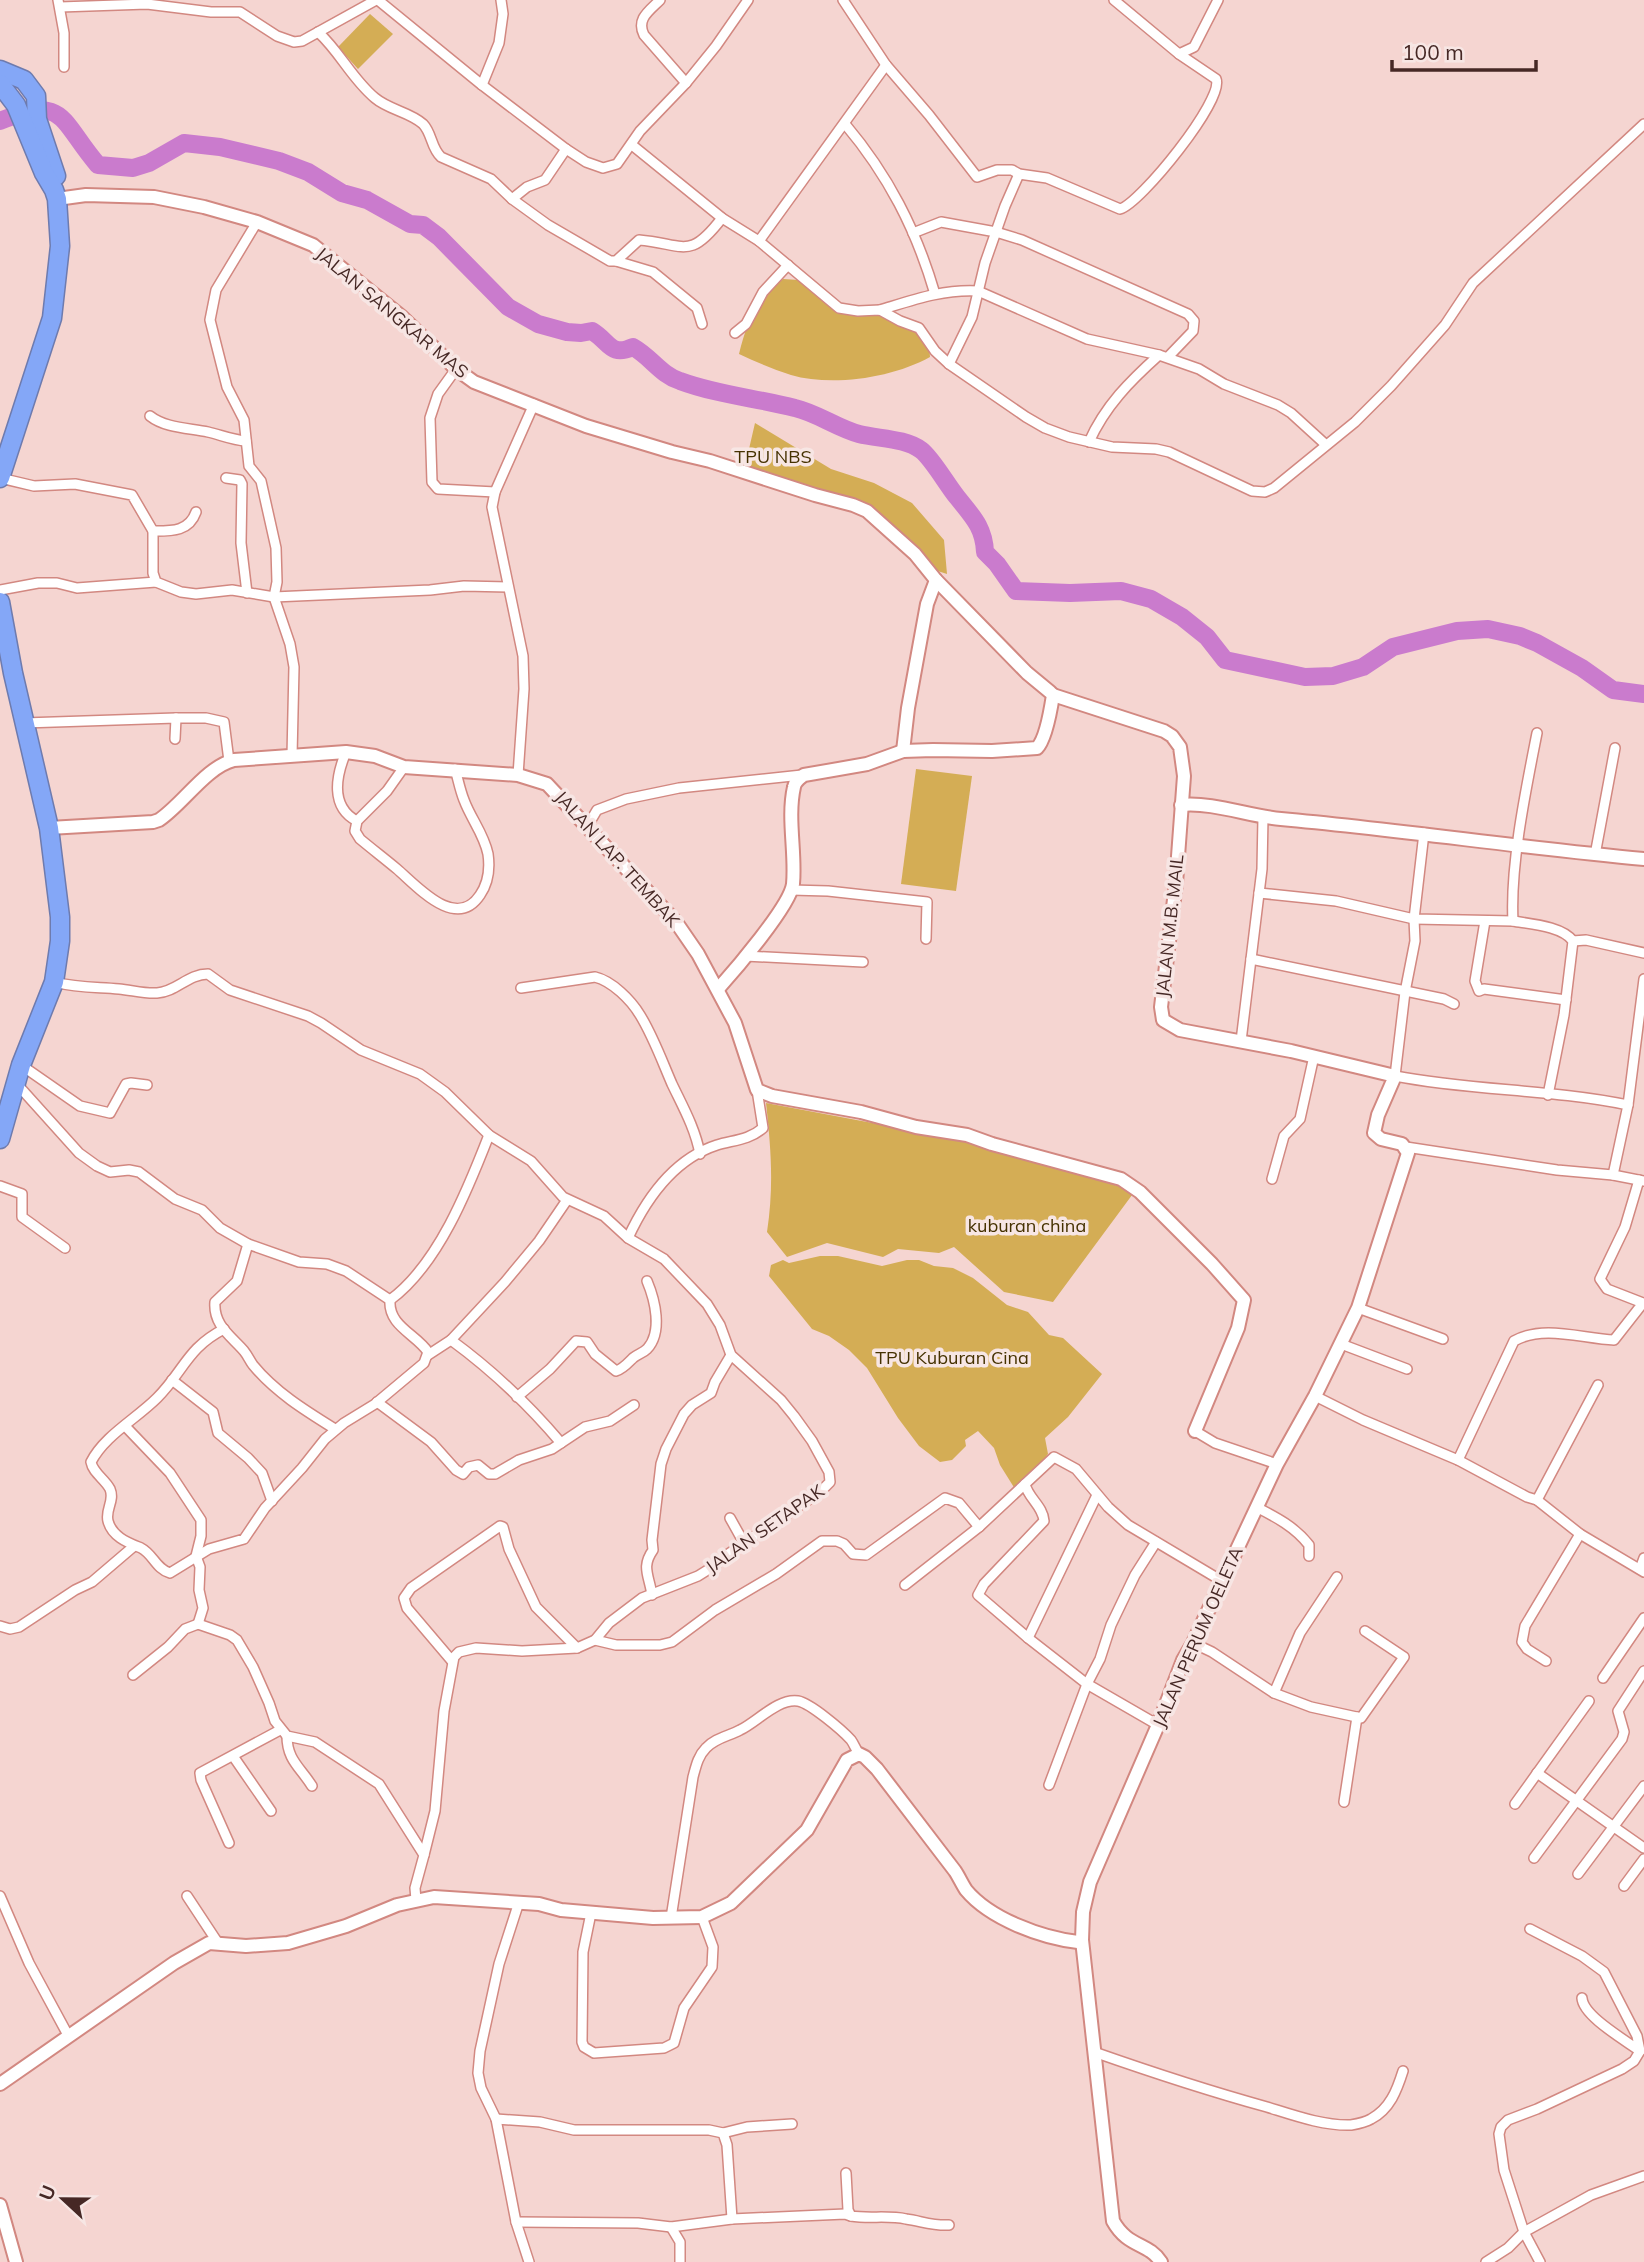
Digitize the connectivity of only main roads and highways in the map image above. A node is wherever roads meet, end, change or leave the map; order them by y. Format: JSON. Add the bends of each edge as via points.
{"nodes":[{"id":1,"x":0,"y":70,"type":"edge"},
{"id":2,"x":0,"y":84,"type":"edge"},
{"id":3,"x":30,"y":123,"type":"junction"},
{"id":4,"x":0,"y":478,"type":"edge"},
{"id":5,"x":0,"y":602,"type":"edge"},
{"id":6,"x":0,"y":1139,"type":"edge"}],
"edges":[{"from":1,"to":3,"type":"highway","via":[[24,80],[36,96]]},
{"from":2,"to":3,"type":"highway"},
{"from":3,"to":4,"type":"highway","via":[[57,174],[60,246],[52,318]]},
{"from":5,"to":6,"type":"highway","via":[[49,828],[60,917],[54,982],[21,1065]]}]}
